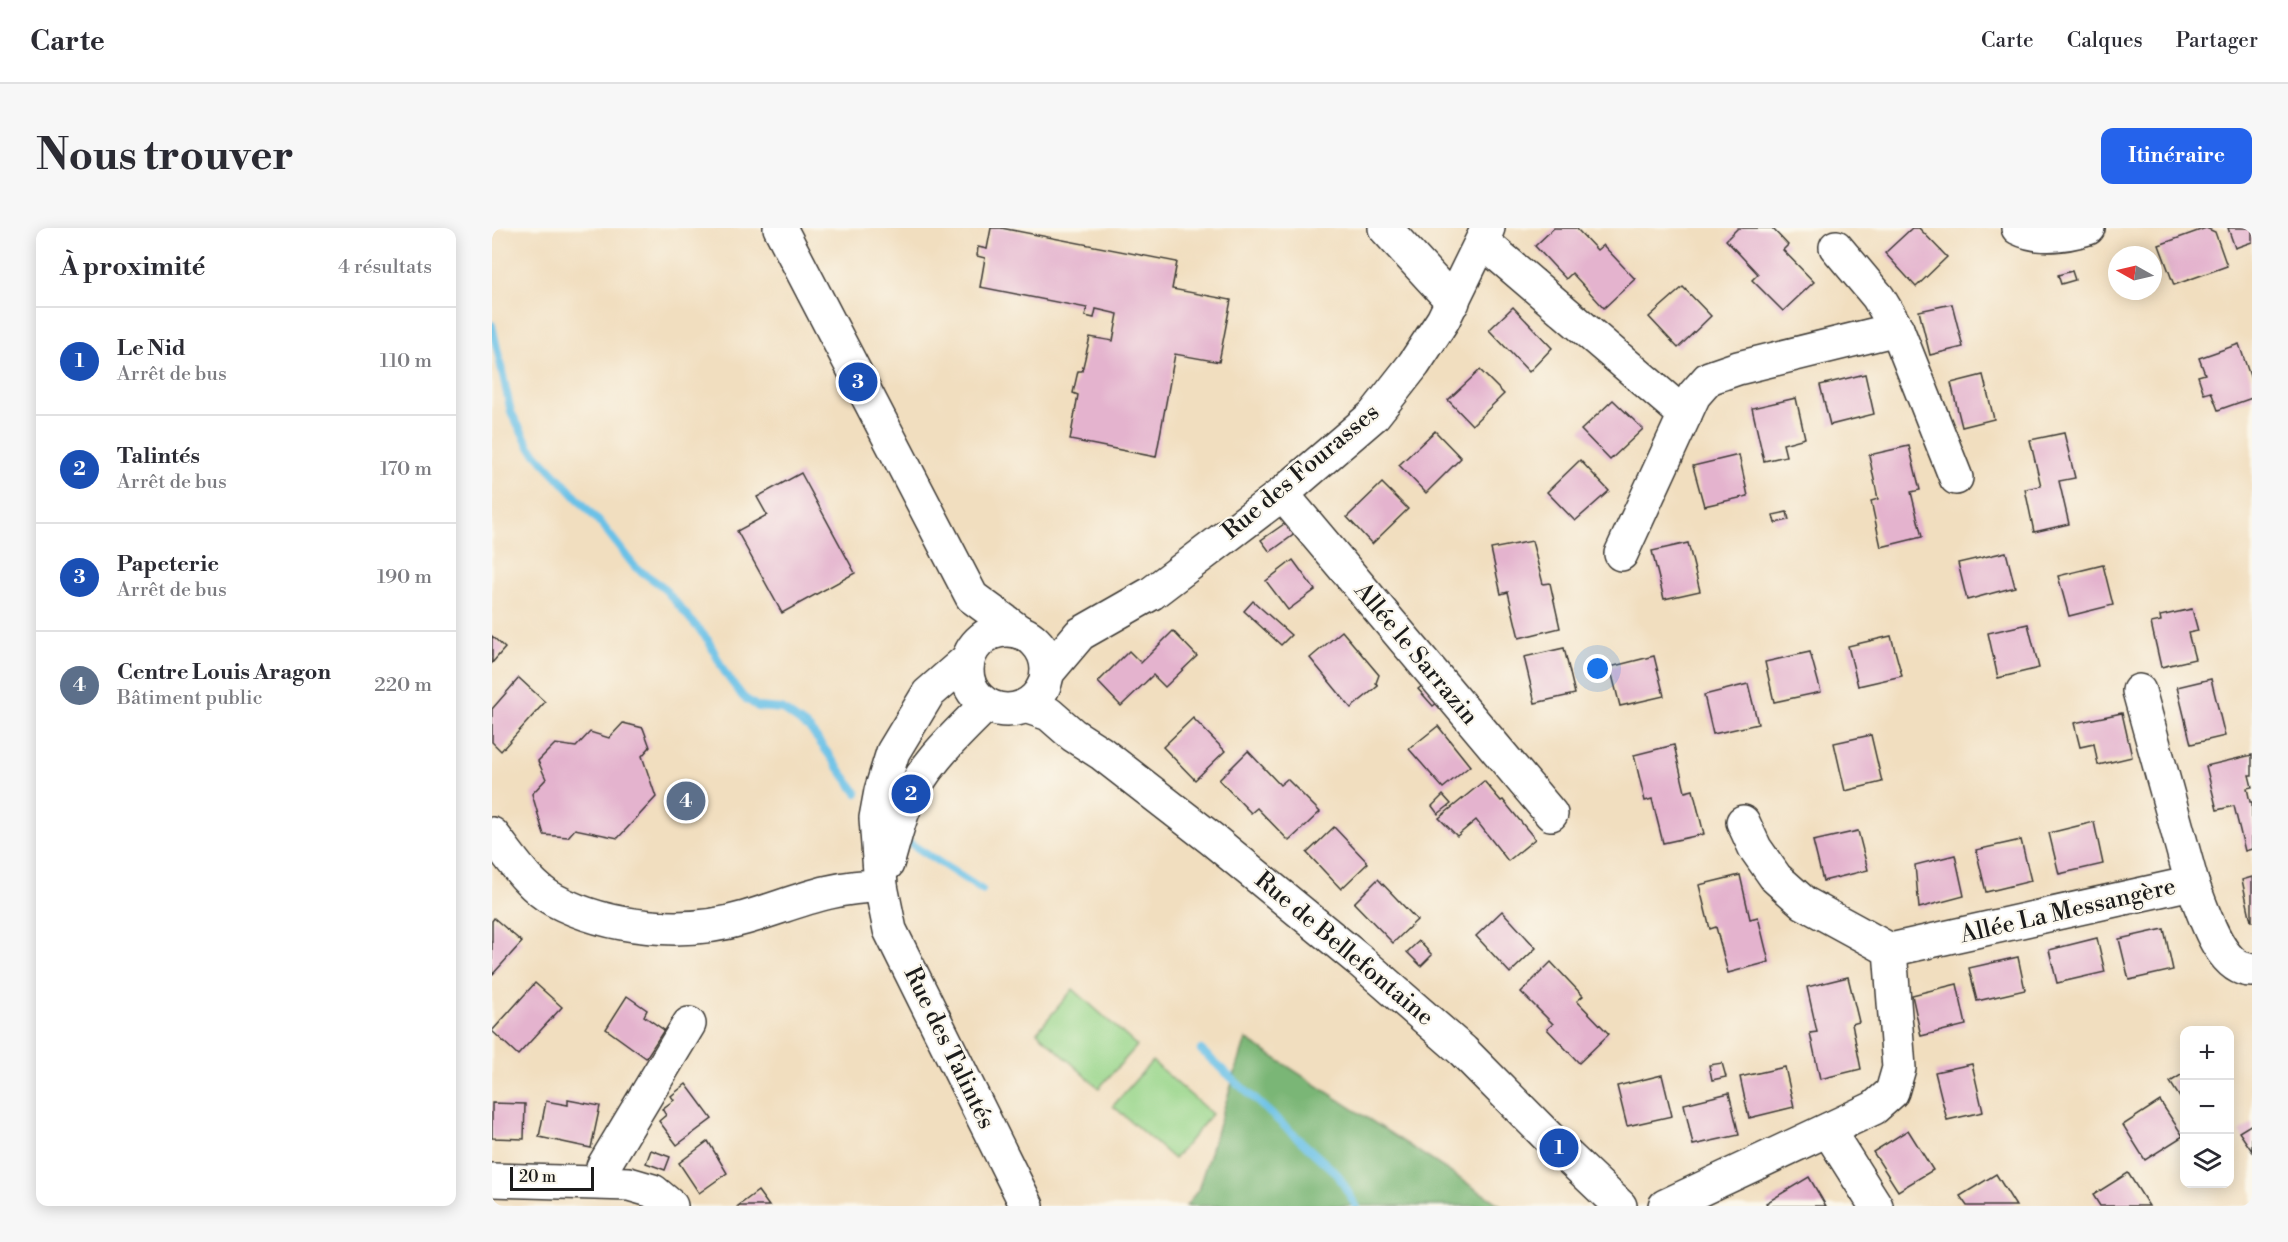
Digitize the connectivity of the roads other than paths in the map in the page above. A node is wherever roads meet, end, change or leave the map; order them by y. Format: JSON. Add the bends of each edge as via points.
{"nodes":[{"id":1,"x":780,"y":228,"type":"edge"},
{"id":2,"x":1385,"y":228,"type":"edge"},
{"id":3,"x":2088,"y":228,"type":"edge"},
{"id":4,"x":2022,"y":230,"type":"edge"},
{"id":5,"x":1485,"y":235,"type":"edge"},
{"id":6,"x":1836,"y":247,"type":"dead end"},
{"id":7,"x":1454,"y":302,"type":"junction"},
{"id":8,"x":1897,"y":329,"type":"junction"},
{"id":9,"x":1685,"y":415,"type":"junction"},
{"id":10,"x":1956,"y":478,"type":"dead end"},
{"id":11,"x":1282,"y":494,"type":"junction"},
{"id":12,"x":1621,"y":554,"type":"dead end"},
{"id":13,"x":972,"y":597,"type":"junction"},
{"id":14,"x":1024,"y":634,"type":"junction"},
{"id":15,"x":1080,"y":634,"type":"junction"},
{"id":16,"x":971,"y":652,"type":"junction"},
{"id":17,"x":2139,"y":691,"type":"dead end"},
{"id":18,"x":1041,"y":694,"type":"junction"},
{"id":19,"x":986,"y":705,"type":"junction"},
{"id":20,"x":1551,"y":814,"type":"dead end"},
{"id":21,"x":1743,"y":822,"type":"dead end"},
{"id":22,"x":492,"y":834,"type":"edge"},
{"id":23,"x":2192,"y":883,"type":"junction"},
{"id":24,"x":881,"y":886,"type":"junction"},
{"id":25,"x":1890,"y":950,"type":"junction"},
{"id":26,"x":2252,"y":970,"type":"edge"},
{"id":27,"x":689,"y":1024,"type":"dead end"},
{"id":28,"x":1828,"y":1130,"type":"junction"},
{"id":29,"x":492,"y":1180,"type":"edge"},
{"id":30,"x":601,"y":1182,"type":"junction"},
{"id":31,"x":671,"y":1206,"type":"edge"},
{"id":32,"x":1027,"y":1206,"type":"edge"},
{"id":33,"x":1620,"y":1206,"type":"edge"},
{"id":34,"x":1665,"y":1206,"type":"edge"},
{"id":35,"x":1876,"y":1206,"type":"edge"}],
"edges":[{"from":1,"to":13,"type":"street"},
{"from":2,"to":7,"type":"street"},
{"from":3,"to":4,"type":"street","via":[[2057,236]]},
{"from":5,"to":7,"type":"street","name":"Rue des Fourasses"},
{"from":5,"to":9,"type":"street"},
{"from":6,"to":8,"type":"street","via":[[1878,297]]},
{"from":7,"to":11,"type":"street","name":"Rue des Fourasses","via":[[1414,364],[1374,415]]},
{"from":8,"to":9,"type":"street","via":[[1709,378],[1694,395]]},
{"from":8,"to":10,"type":"street"},
{"from":9,"to":12,"type":"street"},
{"from":11,"to":15,"type":"street","name":"Rue des Fourasses","via":[[1152,593]]},
{"from":11,"to":20,"type":"street","name":"Allée le Sarrazin"},
{"from":13,"to":14,"type":"street"},
{"from":13,"to":16,"type":"street"},
{"from":14,"to":15,"type":"street"},
{"from":14,"to":16,"type":"street","via":[[995,631],[984,636]]},
{"from":14,"to":18,"type":"street","via":[[1043,652]]},
{"from":15,"to":18,"type":"street"},
{"from":16,"to":19,"type":"street","via":[[969,685]]},
{"from":16,"to":24,"type":"street","name":"Rue des Talintés","via":[[928,694],[893,752],[876,818]]},
{"from":17,"to":23,"type":"street","name":"Allée La Messangère"},
{"from":18,"to":19,"type":"street","via":[[1012,710]]},
{"from":18,"to":33,"type":"street","name":"Rue de Bellefontaine","via":[[1073,735],[1213,840],[1463,1051]]},
{"from":19,"to":24,"type":"street","name":"Rue des Talintés","via":[[943,748],[911,794]]},
{"from":21,"to":25,"type":"street","via":[[1776,878],[1804,903]]},
{"from":22,"to":24,"type":"street","via":[[528,878],[553,899],[591,915],[628,923],[700,927],[744,919],[839,888]]},
{"from":23,"to":25,"type":"street","name":"Allée La Messangère"},
{"from":23,"to":26,"type":"street","via":[[2212,933],[2228,959]]},
{"from":24,"to":32,"type":"street","name":"Rue des Talintés","via":[[890,930]]},
{"from":25,"to":28,"type":"street","via":[[1899,1068],[1892,1092],[1874,1108]]},
{"from":27,"to":30,"type":"street","via":[[603,1167]]},
{"from":28,"to":34,"type":"street"},
{"from":28,"to":35,"type":"street"},
{"from":29,"to":30,"type":"street"},
{"from":30,"to":31,"type":"street","via":[[642,1187]]}]}
